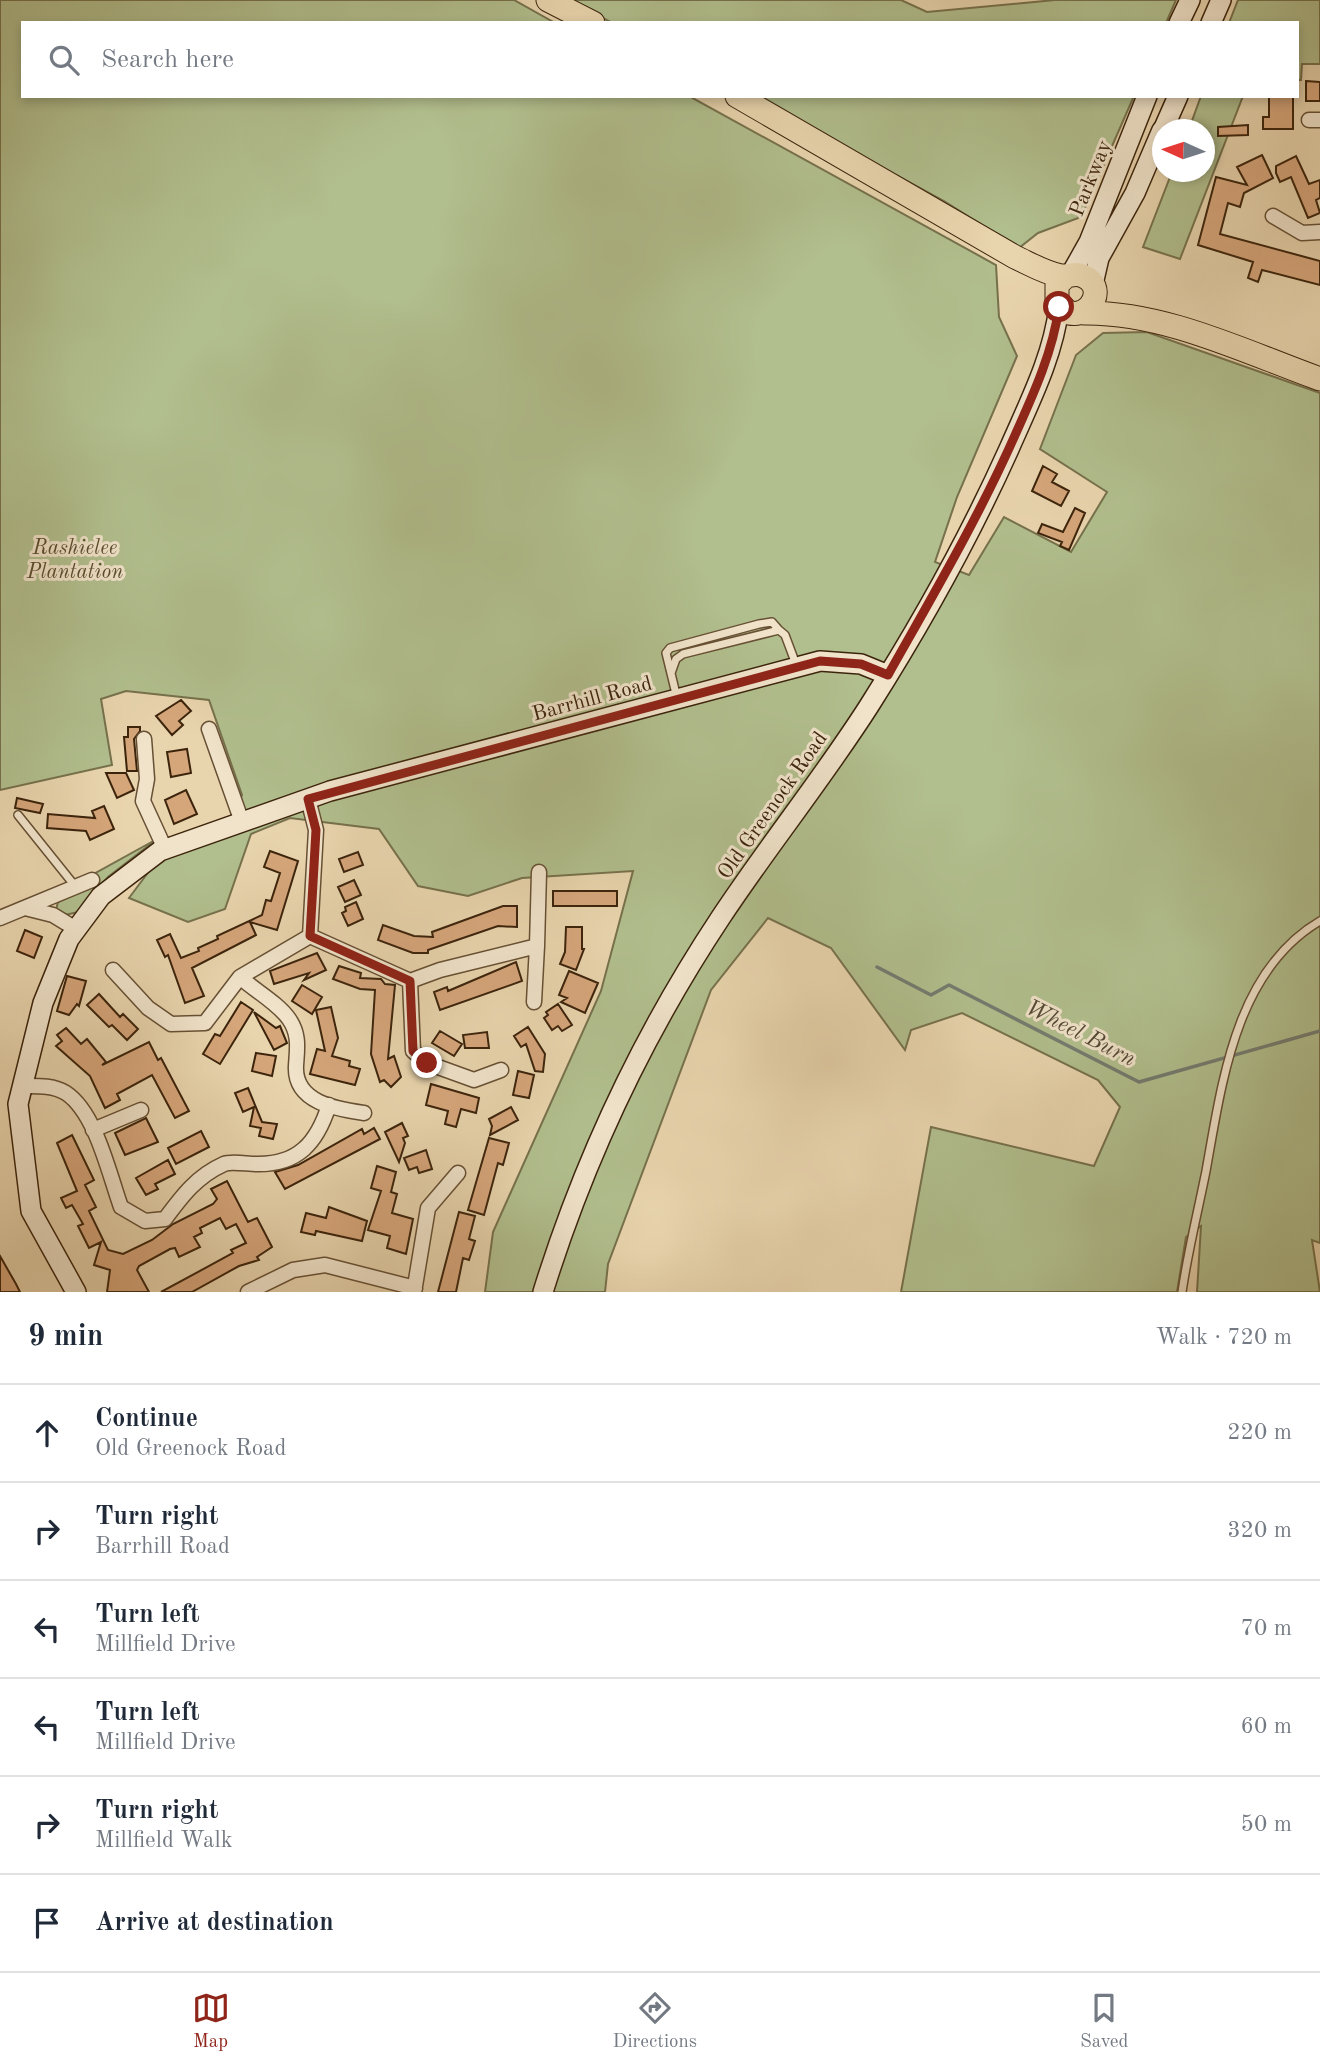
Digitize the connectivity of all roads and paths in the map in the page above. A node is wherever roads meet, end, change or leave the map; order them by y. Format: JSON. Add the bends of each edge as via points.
{"nodes":[{"id":1,"x":548,"y":0,"type":"edge"},
{"id":2,"x":1190,"y":0,"type":"edge"},
{"id":3,"x":1221,"y":0,"type":"edge"},
{"id":4,"x":589,"y":21,"type":"edge"},
{"id":5,"x":1180,"y":21,"type":"edge"},
{"id":6,"x":1212,"y":21,"type":"edge"},
{"id":7,"x":740,"y":98,"type":"edge"},
{"id":8,"x":1146,"y":98,"type":"edge"},
{"id":9,"x":1177,"y":98,"type":"edge"},
{"id":10,"x":1168,"y":119,"type":"edge"},
{"id":11,"x":1152,"y":155,"type":"edge"},
{"id":12,"x":1273,"y":216,"type":"dead end"},
{"id":13,"x":1320,"y":232,"type":"edge"},
{"id":14,"x":1015,"y":257,"type":"junction"},
{"id":15,"x":1068,"y":276,"type":"junction"},
{"id":16,"x":1094,"y":287,"type":"junction"},
{"id":17,"x":1070,"y":309,"type":"junction"},
{"id":18,"x":1186,"y":331,"type":"junction"},
{"id":19,"x":1320,"y":379,"type":"edge"},
{"id":20,"x":779,"y":630,"type":"junction"},
{"id":21,"x":797,"y":667,"type":"junction"},
{"id":22,"x":671,"y":673,"type":"junction"},
{"id":23,"x":888,"y":675,"type":"junction"},
{"id":24,"x":677,"y":699,"type":"junction"},
{"id":25,"x":209,"y":729,"type":"dead end"},
{"id":26,"x":144,"y":739,"type":"dead end"},
{"id":27,"x":308,"y":799,"type":"junction"},
{"id":28,"x":18,"y":815,"type":"dead end"},
{"id":29,"x":242,"y":822,"type":"junction"},
{"id":30,"x":165,"y":849,"type":"junction"},
{"id":31,"x":540,"y":872,"type":"dead end"},
{"id":32,"x":92,"y":880,"type":"dead end"},
{"id":33,"x":76,"y":887,"type":"junction"},
{"id":34,"x":24,"y":908,"type":"junction"},
{"id":35,"x":0,"y":918,"type":"edge"},
{"id":36,"x":1320,"y":921,"type":"edge"},
{"id":37,"x":76,"y":929,"type":"junction"},
{"id":38,"x":310,"y":936,"type":"junction"},
{"id":39,"x":537,"y":946,"type":"junction"},
{"id":40,"x":113,"y":970,"type":"dead end"},
{"id":41,"x":240,"y":977,"type":"junction"},
{"id":42,"x":410,"y":981,"type":"junction"},
{"id":43,"x":534,"y":1002,"type":"dead end"},
{"id":44,"x":501,"y":1070,"type":"dead end"},
{"id":45,"x":22,"y":1086,"type":"junction"},
{"id":46,"x":329,"y":1105,"type":"junction"},
{"id":47,"x":141,"y":1110,"type":"dead end"},
{"id":48,"x":364,"y":1113,"type":"dead end"},
{"id":49,"x":93,"y":1130,"type":"junction"},
{"id":50,"x":458,"y":1173,"type":"dead end"},
{"id":51,"x":415,"y":1290,"type":"edge"},
{"id":52,"x":76,"y":1292,"type":"edge"},
{"id":53,"x":248,"y":1292,"type":"edge"},
{"id":54,"x":542,"y":1292,"type":"edge"},
{"id":55,"x":1182,"y":1292,"type":"edge"}],
"edges":[{"from":1,"to":4,"type":"main road"},
{"from":2,"to":5,"type":"street"},
{"from":3,"to":6,"type":"street"},
{"from":7,"to":14,"type":"main road"},
{"from":8,"to":15,"type":"street","name":"Parkway","via":[[1088,242]]},
{"from":9,"to":10,"type":"street","name":"Parkway"},
{"from":11,"to":16,"type":"street","name":"Parkway","via":[[1099,258]]},
{"from":12,"to":13,"type":"street","via":[[1302,233]]},
{"from":14,"to":15,"type":"main road"},
{"from":14,"to":17,"type":"main road"},
{"from":15,"to":16,"type":"main road","via":[[1084,276]]},
{"from":15,"to":17,"type":"main road","via":[[1057,285]]},
{"from":16,"to":17,"type":"main road","via":[[1093,303]]},
{"from":16,"to":18,"type":"main road"},
{"from":17,"to":18,"type":"main road","via":[[1120,313]]},
{"from":17,"to":23,"type":"street","name":"Old Greenock Road","via":[[997,475]]},
{"from":18,"to":19,"type":"main road"},
{"from":20,"to":21,"type":"lane"},
{"from":20,"to":22,"type":"lane","via":[[683,654]]},
{"from":20,"to":22,"type":"lane","via":[[772,622],[758,624],[679,645],[666,653]]},
{"from":21,"to":23,"type":"street","name":"Barrhill Road","via":[[820,661],[861,664]]},
{"from":21,"to":24,"type":"street","name":"Barrhill Road"},
{"from":22,"to":24,"type":"lane"},
{"from":23,"to":54,"type":"street","name":"Old Greenock Road","via":[[719,920],[659,1021],[601,1136]]},
{"from":24,"to":27,"type":"street","name":"Barrhill Road"},
{"from":25,"to":29,"type":"street"},
{"from":26,"to":30,"type":"street","via":[[147,779],[143,801]]},
{"from":27,"to":29,"type":"street","name":"Barrhill Road"},
{"from":27,"to":38,"type":"street","via":[[316,830]]},
{"from":28,"to":33,"type":"lane"},
{"from":29,"to":30,"type":"street","name":"Barrhill Road"},
{"from":30,"to":37,"type":"street","name":"Barrhill Road","via":[[101,896]]},
{"from":31,"to":39,"type":"street"},
{"from":32,"to":33,"type":"street"},
{"from":33,"to":34,"type":"street"},
{"from":34,"to":35,"type":"street"},
{"from":34,"to":37,"type":"street","via":[[53,915]]},
{"from":36,"to":55,"type":"lane","via":[[1279,953],[1255,993],[1233,1046]]},
{"from":37,"to":45,"type":"street","name":"Barrhill Road","via":[[43,1003]]},
{"from":38,"to":41,"type":"street"},
{"from":38,"to":42,"type":"street"},
{"from":39,"to":42,"type":"street"},
{"from":39,"to":43,"type":"street"},
{"from":40,"to":41,"type":"street","via":[[148,1008],[171,1024],[205,1023]]},
{"from":41,"to":46,"type":"street","via":[[289,1018],[299,1040],[299,1085],[313,1099]]},
{"from":42,"to":44,"type":"street","via":[[413,1051],[427,1063],[474,1080]]},
{"from":45,"to":49,"type":"street","via":[[52,1087],[66,1093]]},
{"from":45,"to":52,"type":"street","name":"Barrhill Road","via":[[18,1104],[31,1211]]},
{"from":46,"to":48,"type":"street"},
{"from":46,"to":49,"type":"street","via":[[322,1127],[307,1149],[262,1164],[227,1162],[190,1185],[165,1219],[145,1221],[121,1207]]},
{"from":47,"to":49,"type":"street"},
{"from":50,"to":51,"type":"street","via":[[429,1208]]},
{"from":51,"to":53,"type":"street","via":[[325,1265],[293,1270]]}]}
